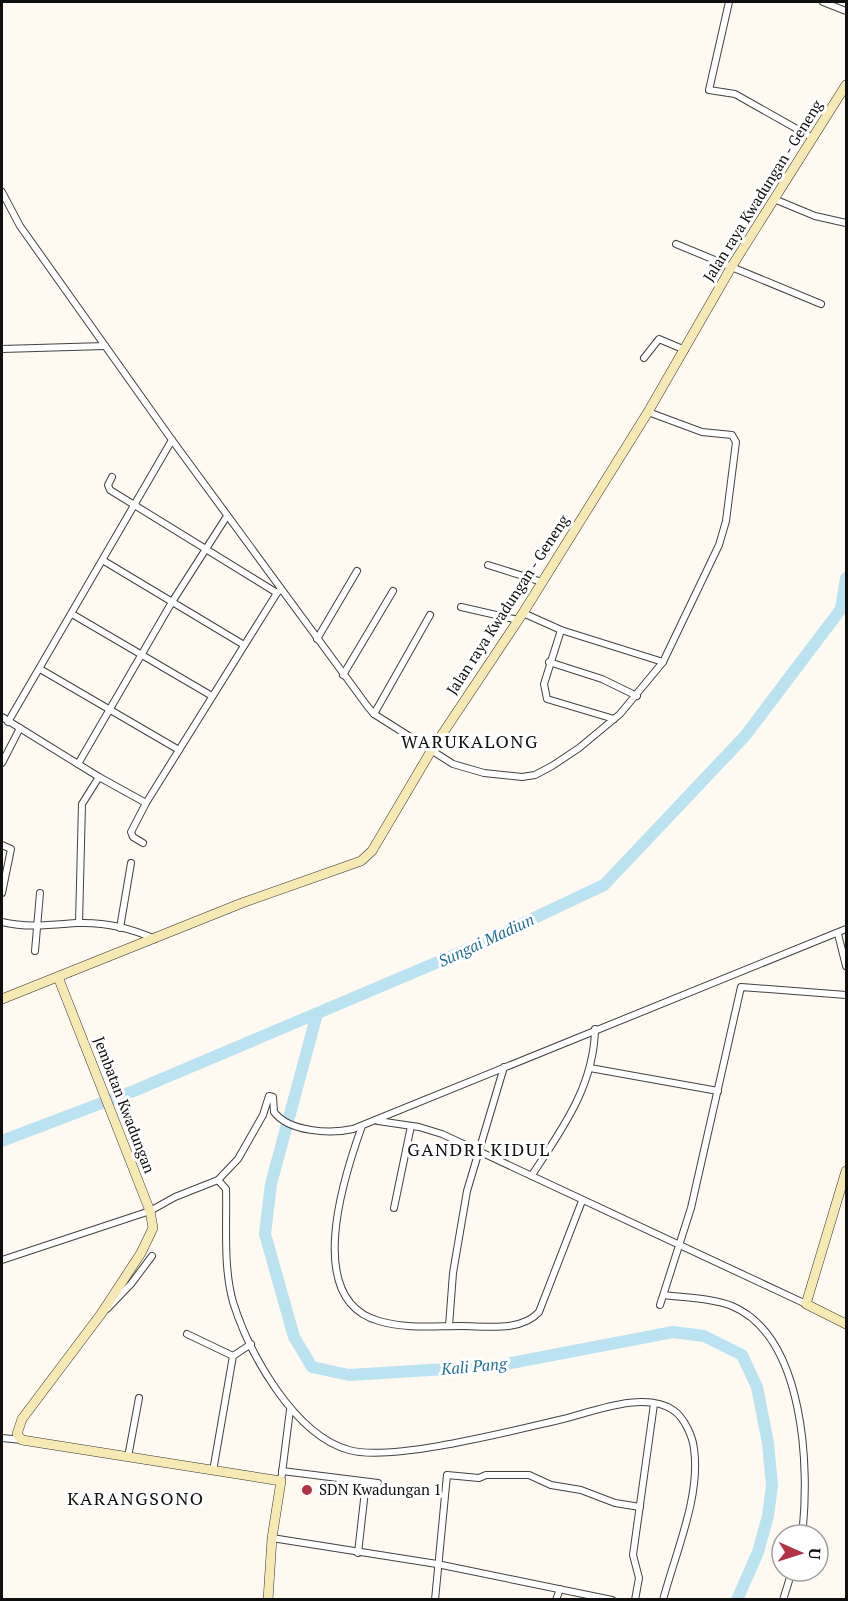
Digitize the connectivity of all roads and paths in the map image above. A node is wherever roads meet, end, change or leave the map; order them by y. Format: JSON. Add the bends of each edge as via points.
{"nodes":[{"id":1,"x":729,"y":2,"type":"edge"},
{"id":2,"x":823,"y":2,"type":"edge"},
{"id":3,"x":846,"y":11,"type":"edge"},
{"id":4,"x":846,"y":85,"type":"edge"},
{"id":5,"x":813,"y":138,"type":"junction"},
{"id":6,"x":2,"y":192,"type":"edge"},
{"id":7,"x":774,"y":199,"type":"junction"},
{"id":8,"x":846,"y":223,"type":"edge"},
{"id":9,"x":676,"y":244,"type":"dead end"},
{"id":10,"x":732,"y":266,"type":"junction"},
{"id":11,"x":821,"y":304,"type":"dead end"},
{"id":12,"x":105,"y":346,"type":"junction"},
{"id":13,"x":2,"y":349,"type":"edge"},
{"id":14,"x":685,"y":351,"type":"junction"},
{"id":15,"x":644,"y":358,"type":"dead end"},
{"id":16,"x":648,"y":412,"type":"junction"},
{"id":17,"x":171,"y":440,"type":"junction"},
{"id":18,"x":112,"y":477,"type":"dead end"},
{"id":19,"x":135,"y":506,"type":"junction"},
{"id":20,"x":227,"y":516,"type":"junction"},
{"id":21,"x":206,"y":550,"type":"junction"},
{"id":22,"x":104,"y":561,"type":"junction"},
{"id":23,"x":488,"y":565,"type":"dead end"},
{"id":24,"x":357,"y":571,"type":"dead end"},
{"id":25,"x":542,"y":582,"type":"junction"},
{"id":26,"x":279,"y":591,"type":"junction"},
{"id":27,"x":393,"y":591,"type":"dead end"},
{"id":28,"x":172,"y":602,"type":"junction"},
{"id":29,"x":461,"y":607,"type":"dead end"},
{"id":30,"x":72,"y":614,"type":"junction"},
{"id":31,"x":430,"y":615,"type":"dead end"},
{"id":32,"x":520,"y":616,"type":"junction"},
{"id":33,"x":561,"y":630,"type":"junction"},
{"id":34,"x":317,"y":639,"type":"junction"},
{"id":35,"x":244,"y":645,"type":"junction"},
{"id":36,"x":141,"y":657,"type":"junction"},
{"id":37,"x":549,"y":662,"type":"junction"},
{"id":38,"x":663,"y":662,"type":"junction"},
{"id":39,"x":40,"y":669,"type":"junction"},
{"id":40,"x":344,"y":675,"type":"junction"},
{"id":41,"x":212,"y":696,"type":"junction"},
{"id":42,"x":637,"y":696,"type":"junction"},
{"id":43,"x":110,"y":710,"type":"junction"},
{"id":44,"x":374,"y":714,"type":"junction"},
{"id":45,"x":2,"y":717,"type":"edge"},
{"id":46,"x":614,"y":719,"type":"junction"},
{"id":47,"x":8,"y":722,"type":"junction"},
{"id":48,"x":20,"y":728,"type":"junction"},
{"id":49,"x":179,"y":750,"type":"junction"},
{"id":50,"x":431,"y":751,"type":"junction"},
{"id":51,"x":2,"y":763,"type":"edge"},
{"id":52,"x":78,"y":764,"type":"junction"},
{"id":53,"x":99,"y":777,"type":"junction"},
{"id":54,"x":146,"y":803,"type":"junction"},
{"id":55,"x":143,"y":843,"type":"dead end"},
{"id":56,"x":2,"y":845,"type":"edge"},
{"id":57,"x":131,"y":863,"type":"dead end"},
{"id":58,"x":2,"y":893,"type":"edge"},
{"id":59,"x":40,"y":893,"type":"dead end"},
{"id":60,"x":2,"y":922,"type":"edge"},
{"id":61,"x":79,"y":923,"type":"junction"},
{"id":62,"x":37,"y":927,"type":"junction"},
{"id":63,"x":120,"y":928,"type":"junction"},
{"id":64,"x":846,"y":929,"type":"edge"},
{"id":65,"x":838,"y":934,"type":"junction"},
{"id":66,"x":156,"y":939,"type":"junction"},
{"id":67,"x":35,"y":951,"type":"dead end"},
{"id":68,"x":846,"y":966,"type":"edge"},
{"id":69,"x":58,"y":977,"type":"junction"},
{"id":70,"x":846,"y":995,"type":"edge"},
{"id":71,"x":2,"y":999,"type":"edge"},
{"id":72,"x":595,"y":1029,"type":"junction"},
{"id":73,"x":504,"y":1067,"type":"junction"},
{"id":74,"x":590,"y":1068,"type":"junction"},
{"id":75,"x":718,"y":1091,"type":"junction"},
{"id":76,"x":377,"y":1121,"type":"junction"},
{"id":77,"x":362,"y":1126,"type":"junction"},
{"id":78,"x":411,"y":1126,"type":"junction"},
{"id":79,"x":479,"y":1150,"type":"junction"},
{"id":80,"x":846,"y":1171,"type":"edge"},
{"id":81,"x":532,"y":1174,"type":"junction"},
{"id":82,"x":218,"y":1180,"type":"junction"},
{"id":83,"x":844,"y":1185,"type":"edge"},
{"id":84,"x":582,"y":1201,"type":"junction"},
{"id":85,"x":394,"y":1208,"type":"dead end"},
{"id":86,"x":150,"y":1211,"type":"junction"},
{"id":87,"x":679,"y":1245,"type":"junction"},
{"id":88,"x":152,"y":1256,"type":"dead end"},
{"id":89,"x":2,"y":1260,"type":"edge"},
{"id":90,"x":664,"y":1295,"type":"junction"},
{"id":91,"x":660,"y":1305,"type":"dead end"},
{"id":92,"x":806,"y":1305,"type":"junction"},
{"id":93,"x":101,"y":1314,"type":"junction"},
{"id":94,"x":846,"y":1324,"type":"edge"},
{"id":95,"x":449,"y":1326,"type":"junction"},
{"id":96,"x":187,"y":1334,"type":"dead end"},
{"id":97,"x":251,"y":1344,"type":"junction"},
{"id":98,"x":233,"y":1356,"type":"junction"},
{"id":99,"x":138,"y":1398,"type":"dead end"},
{"id":100,"x":654,"y":1404,"type":"junction"},
{"id":101,"x":290,"y":1410,"type":"junction"},
{"id":102,"x":17,"y":1428,"type":"junction"},
{"id":103,"x":2,"y":1438,"type":"edge"},
{"id":104,"x":22,"y":1440,"type":"junction"},
{"id":105,"x":128,"y":1457,"type":"junction"},
{"id":106,"x":213,"y":1472,"type":"junction"},
{"id":107,"x":282,"y":1476,"type":"junction"},
{"id":108,"x":366,"y":1482,"type":"junction"},
{"id":109,"x":378,"y":1484,"type":"dead end"},
{"id":110,"x":640,"y":1507,"type":"junction"},
{"id":111,"x":803,"y":1523,"type":"edge"},
{"id":112,"x":272,"y":1538,"type":"junction"},
{"id":113,"x":358,"y":1553,"type":"junction"},
{"id":114,"x":437,"y":1564,"type":"junction"},
{"id":115,"x":788,"y":1583,"type":"edge"},
{"id":116,"x":560,"y":1589,"type":"junction"},
{"id":117,"x":268,"y":1599,"type":"edge"},
{"id":118,"x":435,"y":1599,"type":"edge"},
{"id":119,"x":556,"y":1599,"type":"edge"},
{"id":120,"x":612,"y":1599,"type":"edge"},
{"id":121,"x":634,"y":1599,"type":"edge"},
{"id":122,"x":663,"y":1599,"type":"edge"},
{"id":123,"x":783,"y":1599,"type":"edge"}],
"edges":[{"from":1,"to":5,"type":"street","via":[[709,90],[735,94]]},
{"from":2,"to":3,"type":"street"},
{"from":4,"to":5,"type":"main road","name":"Jalan raya Kwadungan - Geneng"},
{"from":5,"to":7,"type":"main road","name":"Jalan raya Kwadungan - Geneng"},
{"from":6,"to":12,"type":"street","via":[[20,226]]},
{"from":7,"to":8,"type":"street","via":[[815,216]]},
{"from":7,"to":10,"type":"main road","name":"Jalan raya Kwadungan - Geneng"},
{"from":9,"to":10,"type":"street"},
{"from":10,"to":11,"type":"street"},
{"from":10,"to":14,"type":"main road","name":"Jalan raya Kwadungan - Geneng"},
{"from":12,"to":13,"type":"street"},
{"from":12,"to":17,"type":"street"},
{"from":14,"to":15,"type":"street","via":[[659,339]]},
{"from":14,"to":16,"type":"main road","name":"Jalan raya Kwadungan - Geneng"},
{"from":16,"to":25,"type":"main road","name":"Jalan raya Kwadungan - Geneng"},
{"from":16,"to":38,"type":"street","via":[[702,432],[732,435],[736,442],[719,545]]},
{"from":17,"to":19,"type":"street"},
{"from":17,"to":20,"type":"street"},
{"from":18,"to":19,"type":"street","via":[[110,490]]},
{"from":19,"to":21,"type":"street"},
{"from":19,"to":22,"type":"street"},
{"from":20,"to":21,"type":"street"},
{"from":20,"to":26,"type":"street"},
{"from":21,"to":26,"type":"street"},
{"from":21,"to":28,"type":"street"},
{"from":22,"to":28,"type":"street"},
{"from":22,"to":30,"type":"street"},
{"from":23,"to":25,"type":"street"},
{"from":24,"to":34,"type":"street"},
{"from":25,"to":32,"type":"main road","name":"Jalan raya Kwadungan - Geneng"},
{"from":26,"to":34,"type":"street"},
{"from":26,"to":35,"type":"street"},
{"from":27,"to":40,"type":"street"},
{"from":28,"to":35,"type":"street"},
{"from":28,"to":36,"type":"street"},
{"from":29,"to":32,"type":"street"},
{"from":30,"to":36,"type":"street"},
{"from":30,"to":39,"type":"street"},
{"from":31,"to":44,"type":"street"},
{"from":32,"to":33,"type":"street"},
{"from":32,"to":50,"type":"main road","name":"Jalan raya Kwadungan - Geneng"},
{"from":33,"to":37,"type":"street"},
{"from":33,"to":38,"type":"street"},
{"from":34,"to":40,"type":"street"},
{"from":35,"to":41,"type":"street"},
{"from":36,"to":41,"type":"street"},
{"from":36,"to":43,"type":"street"},
{"from":37,"to":42,"type":"street","via":[[602,679]]},
{"from":37,"to":46,"type":"street","via":[[544,684],[547,699]]},
{"from":38,"to":42,"type":"street"},
{"from":39,"to":43,"type":"street"},
{"from":39,"to":47,"type":"street"},
{"from":40,"to":44,"type":"street"},
{"from":41,"to":49,"type":"street"},
{"from":42,"to":46,"type":"street"},
{"from":43,"to":49,"type":"street"},
{"from":43,"to":52,"type":"street"},
{"from":44,"to":50,"type":"street"},
{"from":45,"to":47,"type":"street"},
{"from":46,"to":50,"type":"street","via":[[535,775],[484,773],[453,764]]},
{"from":47,"to":48,"type":"street"},
{"from":48,"to":51,"type":"street"},
{"from":48,"to":52,"type":"street"},
{"from":49,"to":54,"type":"street"},
{"from":50,"to":66,"type":"main road","name":"Jalan raya Kwadungan - Geneng","via":[[382,837],[361,861],[242,903]]},
{"from":52,"to":53,"type":"street"},
{"from":53,"to":54,"type":"street"},
{"from":53,"to":61,"type":"street","via":[[82,804]]},
{"from":54,"to":55,"type":"street","via":[[131,832]]},
{"from":56,"to":58,"type":"street","via":[[11,849]]},
{"from":57,"to":63,"type":"street"},
{"from":59,"to":62,"type":"street"},
{"from":60,"to":62,"type":"street"},
{"from":61,"to":62,"type":"street"},
{"from":61,"to":63,"type":"street"},
{"from":62,"to":67,"type":"street"},
{"from":63,"to":66,"type":"street"},
{"from":64,"to":65,"type":"street"},
{"from":65,"to":68,"type":"street"},
{"from":65,"to":72,"type":"street"},
{"from":66,"to":69,"type":"main road","name":"Jalan raya Kwadungan - Geneng"},
{"from":69,"to":71,"type":"main road","name":"Jalan raya Kwadungan - Geneng"},
{"from":69,"to":86,"type":"main road","name":"Jembatan Kwadungan"},
{"from":70,"to":75,"type":"street","via":[[741,987]]},
{"from":72,"to":73,"type":"street"},
{"from":72,"to":74,"type":"street"},
{"from":73,"to":76,"type":"street"},
{"from":73,"to":79,"type":"street"},
{"from":74,"to":75,"type":"street"},
{"from":74,"to":81,"type":"street","via":[[577,1103]]},
{"from":75,"to":87,"type":"street"},
{"from":76,"to":77,"type":"street"},
{"from":76,"to":78,"type":"street"},
{"from":77,"to":82,"type":"street","via":[[317,1132],[278,1118],[273,1097],[269,1096],[263,1115],[238,1159]]},
{"from":77,"to":95,"type":"street","via":[[347,1166],[338,1214],[338,1280],[346,1298],[358,1311],[378,1321]]},
{"from":78,"to":79,"type":"street"},
{"from":78,"to":85,"type":"street"},
{"from":79,"to":81,"type":"street"},
{"from":79,"to":95,"type":"street","via":[[466,1191]]},
{"from":80,"to":83,"type":"main road"},
{"from":81,"to":84,"type":"street"},
{"from":82,"to":86,"type":"street"},
{"from":82,"to":97,"type":"street","via":[[226,1189],[228,1272],[233,1302]]},
{"from":83,"to":92,"type":"main road"},
{"from":84,"to":87,"type":"street"},
{"from":84,"to":95,"type":"street","via":[[533,1319],[498,1327]]},
{"from":86,"to":89,"type":"street"},
{"from":86,"to":93,"type":"main road","via":[[153,1228],[149,1241]]},
{"from":87,"to":90,"type":"street"},
{"from":87,"to":92,"type":"street"},
{"from":88,"to":93,"type":"street"},
{"from":90,"to":91,"type":"street"},
{"from":90,"to":111,"type":"street","via":[[731,1306],[753,1319],[775,1342],[792,1385],[807,1481]]},
{"from":92,"to":94,"type":"main road"},
{"from":93,"to":102,"type":"main road"},
{"from":96,"to":98,"type":"street"},
{"from":97,"to":98,"type":"street"},
{"from":97,"to":101,"type":"street"},
{"from":98,"to":106,"type":"street"},
{"from":99,"to":105,"type":"street"},
{"from":100,"to":101,"type":"street","via":[[622,1404],[385,1453],[363,1453],[332,1444]]},
{"from":100,"to":110,"type":"street"},
{"from":100,"to":122,"type":"street","via":[[675,1410],[690,1434],[695,1469],[688,1512]]},
{"from":101,"to":107,"type":"street"},
{"from":102,"to":103,"type":"street"},
{"from":102,"to":104,"type":"main road","via":[[16,1434]]},
{"from":103,"to":104,"type":"street"},
{"from":104,"to":105,"type":"main road"},
{"from":105,"to":106,"type":"main road"},
{"from":106,"to":107,"type":"main road"},
{"from":107,"to":108,"type":"street"},
{"from":107,"to":112,"type":"main road"},
{"from":108,"to":109,"type":"street"},
{"from":108,"to":113,"type":"street"},
{"from":110,"to":114,"type":"street","via":[[551,1485],[529,1475],[447,1475]]},
{"from":110,"to":121,"type":"street","via":[[633,1555],[639,1575]]},
{"from":112,"to":113,"type":"street"},
{"from":112,"to":117,"type":"main road"},
{"from":113,"to":114,"type":"street"},
{"from":114,"to":116,"type":"street"},
{"from":114,"to":118,"type":"street"},
{"from":115,"to":123,"type":"street"},
{"from":116,"to":119,"type":"street"},
{"from":116,"to":120,"type":"street"}]}
